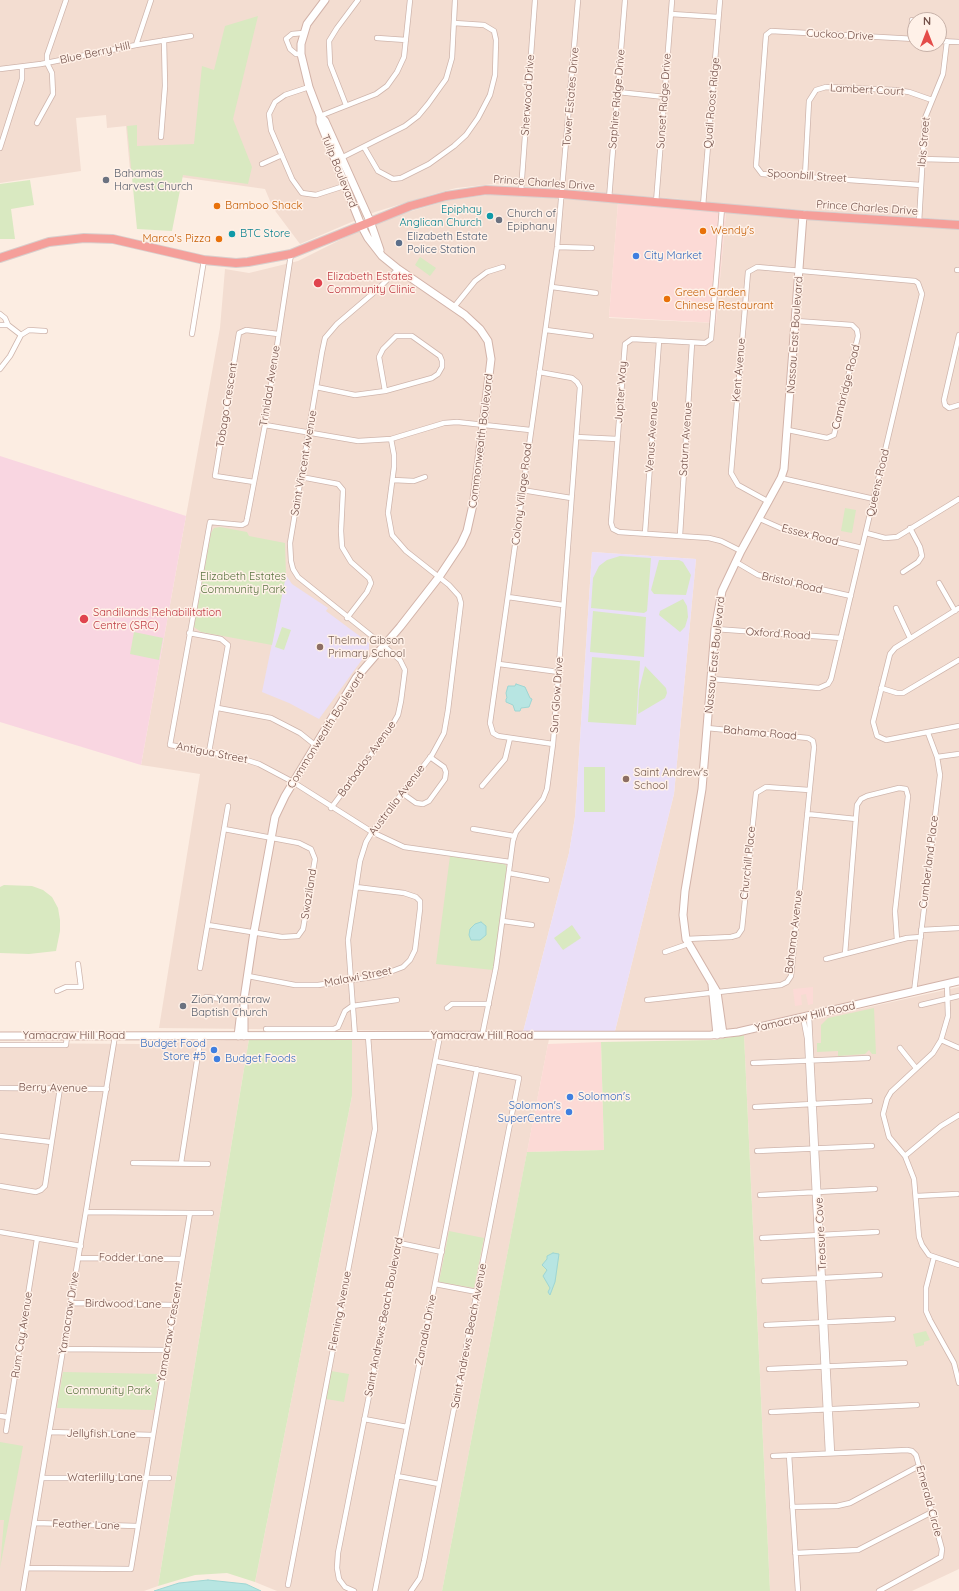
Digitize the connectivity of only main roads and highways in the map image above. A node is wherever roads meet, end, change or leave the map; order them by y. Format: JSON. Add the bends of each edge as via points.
{"nodes":[{"id":1,"x":959,"y":225,"type":"edge"},
{"id":2,"x":0,"y":258,"type":"edge"}],
"edges":[{"from":1,"to":2,"type":"highway","name":"Prince Charles Drive","via":[[486,190],[446,196],[410,206],[291,254],[263,260],[236,263],[204,260],[113,239],[84,238],[49,242]]}]}
